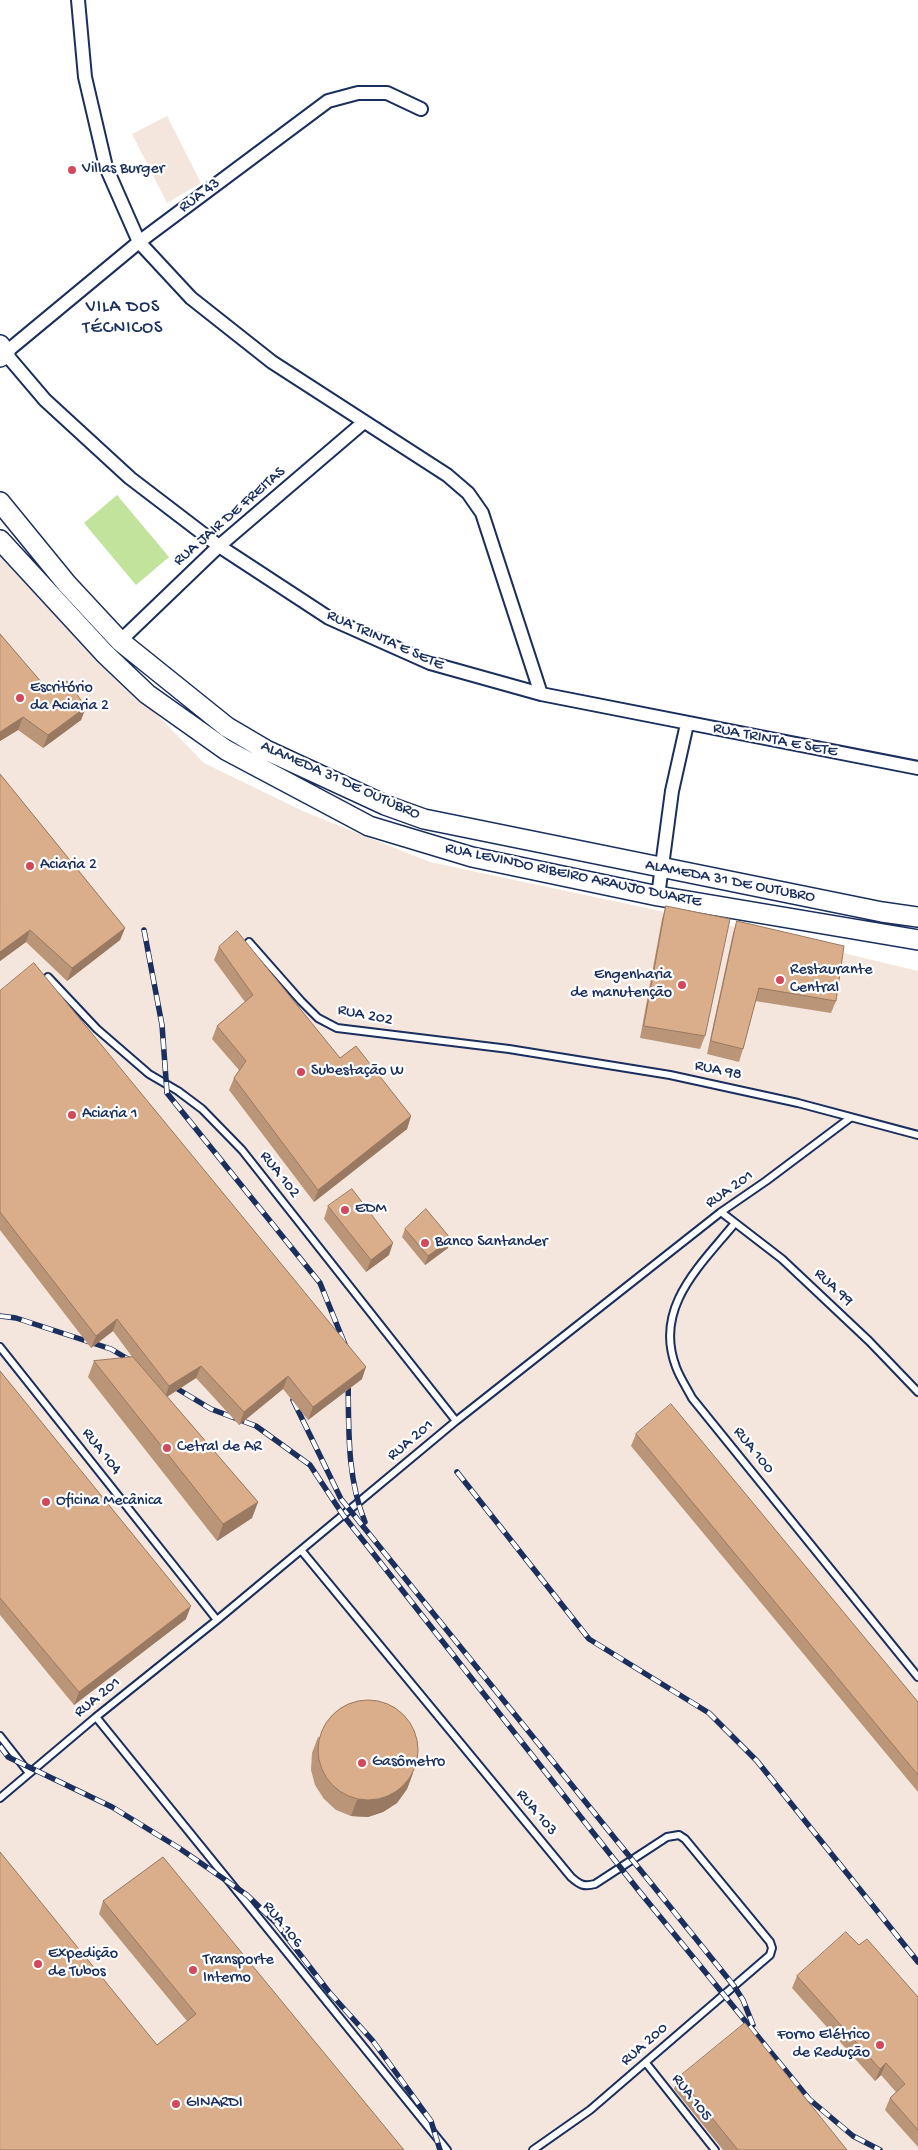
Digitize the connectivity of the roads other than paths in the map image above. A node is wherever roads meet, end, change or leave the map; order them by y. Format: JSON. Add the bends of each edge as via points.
{"nodes":[{"id":1,"x":78,"y":0,"type":"edge"},
{"id":2,"x":421,"y":109,"type":"dead end"},
{"id":3,"x":139,"y":242,"type":"junction"},
{"id":4,"x":2,"y":352,"type":"edge"},
{"id":5,"x":364,"y":422,"type":"junction"},
{"id":6,"x":0,"y":502,"type":"edge"},
{"id":7,"x":0,"y":540,"type":"edge"},
{"id":8,"x":220,"y":546,"type":"junction"},
{"id":9,"x":120,"y":640,"type":"junction"},
{"id":10,"x":541,"y":694,"type":"junction"},
{"id":11,"x":687,"y":724,"type":"junction"},
{"id":12,"x":236,"y":733,"type":"junction"},
{"id":13,"x":226,"y":750,"type":"junction"},
{"id":14,"x":918,"y":768,"type":"edge"},
{"id":15,"x":662,"y":868,"type":"junction"},
{"id":16,"x":658,"y":896,"type":"junction"},
{"id":17,"x":918,"y":918,"type":"edge"},
{"id":18,"x":918,"y":940,"type":"edge"},
{"id":19,"x":249,"y":942,"type":"edge"},
{"id":20,"x":48,"y":977,"type":"edge"},
{"id":21,"x":97,"y":1029,"type":"junction"},
{"id":22,"x":91,"y":1035,"type":"edge"},
{"id":23,"x":509,"y":1049,"type":"joint"},
{"id":24,"x":850,"y":1118,"type":"junction"},
{"id":25,"x":918,"y":1135,"type":"edge"},
{"id":26,"x":721,"y":1212,"type":"junction"},
{"id":27,"x":735,"y":1223,"type":"junction"},
{"id":28,"x":0,"y":1347,"type":"edge"},
{"id":29,"x":918,"y":1392,"type":"edge"},
{"id":30,"x":456,"y":1421,"type":"junction"},
{"id":31,"x":301,"y":1550,"type":"junction"},
{"id":32,"x":217,"y":1620,"type":"junction"},
{"id":33,"x":918,"y":1677,"type":"edge"},
{"id":34,"x":96,"y":1717,"type":"junction"},
{"id":35,"x":0,"y":1736,"type":"edge"},
{"id":36,"x":30,"y":1773,"type":"junction"},
{"id":37,"x":0,"y":1798,"type":"edge"},
{"id":38,"x":770,"y":1955,"type":"joint"},
{"id":39,"x":646,"y":2063,"type":"junction"},
{"id":40,"x":446,"y":2150,"type":"edge"},
{"id":41,"x":533,"y":2150,"type":"edge"},
{"id":42,"x":715,"y":2150,"type":"edge"}],
"edges":[{"from":1,"to":3,"type":"street","via":[[85,77],[106,167]]},
{"from":2,"to":3,"type":"street","name":"RUA 43","via":[[387,93],[358,92],[328,101]]},
{"from":3,"to":4,"type":"street","name":"RUA 43"},
{"from":3,"to":5,"type":"street","via":[[191,298],[272,362]]},
{"from":4,"to":8,"type":"street","name":"RUA TRINTA E SETE","via":[[45,400],[130,478]]},
{"from":5,"to":8,"type":"street","name":"RUA JAIR DE FREITAS"},
{"from":5,"to":10,"type":"street","via":[[447,476],[468,493],[482,513]]},
{"from":6,"to":9,"type":"main road","name":"ALAMEDA 31 DE OUTUBRO","via":[[67,584]]},
{"from":7,"to":13,"type":"main road","name":"RUA LEVINDO RIBEIRO ARAUJO DUARTE","via":[[105,654],[147,694]]},
{"from":8,"to":9,"type":"street","name":"RUA JAIR DE FREITAS"},
{"from":8,"to":10,"type":"street","name":"RUA TRINTA E SETE","via":[[329,618],[430,664]]},
{"from":9,"to":12,"type":"main road","name":"ALAMEDA 31 DE OUTUBRO"},
{"from":10,"to":11,"type":"street","name":"RUA TRINTA E SETE"},
{"from":11,"to":14,"type":"street","name":"RUA TRINTA E SETE"},
{"from":11,"to":15,"type":"street","via":[[672,791]]},
{"from":12,"to":13,"type":"main road"},
{"from":12,"to":15,"type":"main road","name":"ALAMEDA 31 DE OUTUBRO","via":[[385,805],[424,819]]},
{"from":13,"to":16,"type":"main road","name":"RUA LEVINDO RIBEIRO ARAUJO DUARTE","via":[[369,826],[472,857]]},
{"from":15,"to":16,"type":"street"},
{"from":15,"to":17,"type":"main road","name":"ALAMEDA 31 DE OUTUBRO"},
{"from":16,"to":18,"type":"main road","name":"RUA LEVINDO RIBEIRO ARAUJO DUARTE"},
{"from":19,"to":23,"type":"lane","name":"RUA 202","via":[[318,1018],[337,1028]]},
{"from":20,"to":21,"type":"lane","name":"RUA 102"},
{"from":21,"to":22,"type":"lane"},
{"from":21,"to":30,"type":"lane","name":"RUA 102","via":[[149,1074],[202,1110],[242,1150]]},
{"from":23,"to":24,"type":"lane","name":"RUA 98","via":[[670,1075],[798,1103]]},
{"from":24,"to":25,"type":"lane","name":"RUA 98"},
{"from":24,"to":26,"type":"lane","name":"RUA 201"},
{"from":26,"to":27,"type":"lane","name":"RUA 99"},
{"from":26,"to":30,"type":"lane","name":"RUA 201"},
{"from":27,"to":29,"type":"lane","name":"RUA 99","via":[[782,1259],[870,1341]]},
{"from":27,"to":33,"type":"lane","name":"RUA 100","via":[[687,1282],[672,1312],[670,1345],[676,1367],[692,1398]]},
{"from":28,"to":32,"type":"lane","name":"RUA 104"},
{"from":30,"to":31,"type":"lane","name":"RUA 201"},
{"from":31,"to":32,"type":"lane","name":"RUA 201"},
{"from":31,"to":38,"type":"lane","name":"RUA 103","via":[[580,1885],[595,1884],[667,1838],[679,1835],[770,1942]]},
{"from":32,"to":34,"type":"lane","name":"RUA 201"},
{"from":34,"to":36,"type":"lane","name":"RUA 201"},
{"from":34,"to":40,"type":"lane","name":"RUA 106"},
{"from":35,"to":36,"type":"lane"},
{"from":36,"to":37,"type":"lane","name":"RUA 201"},
{"from":38,"to":39,"type":"lane","name":"RUA 200"},
{"from":39,"to":41,"type":"lane","name":"RUA 200","via":[[590,2110]]},
{"from":39,"to":42,"type":"lane","name":"RUA 105"}]}
